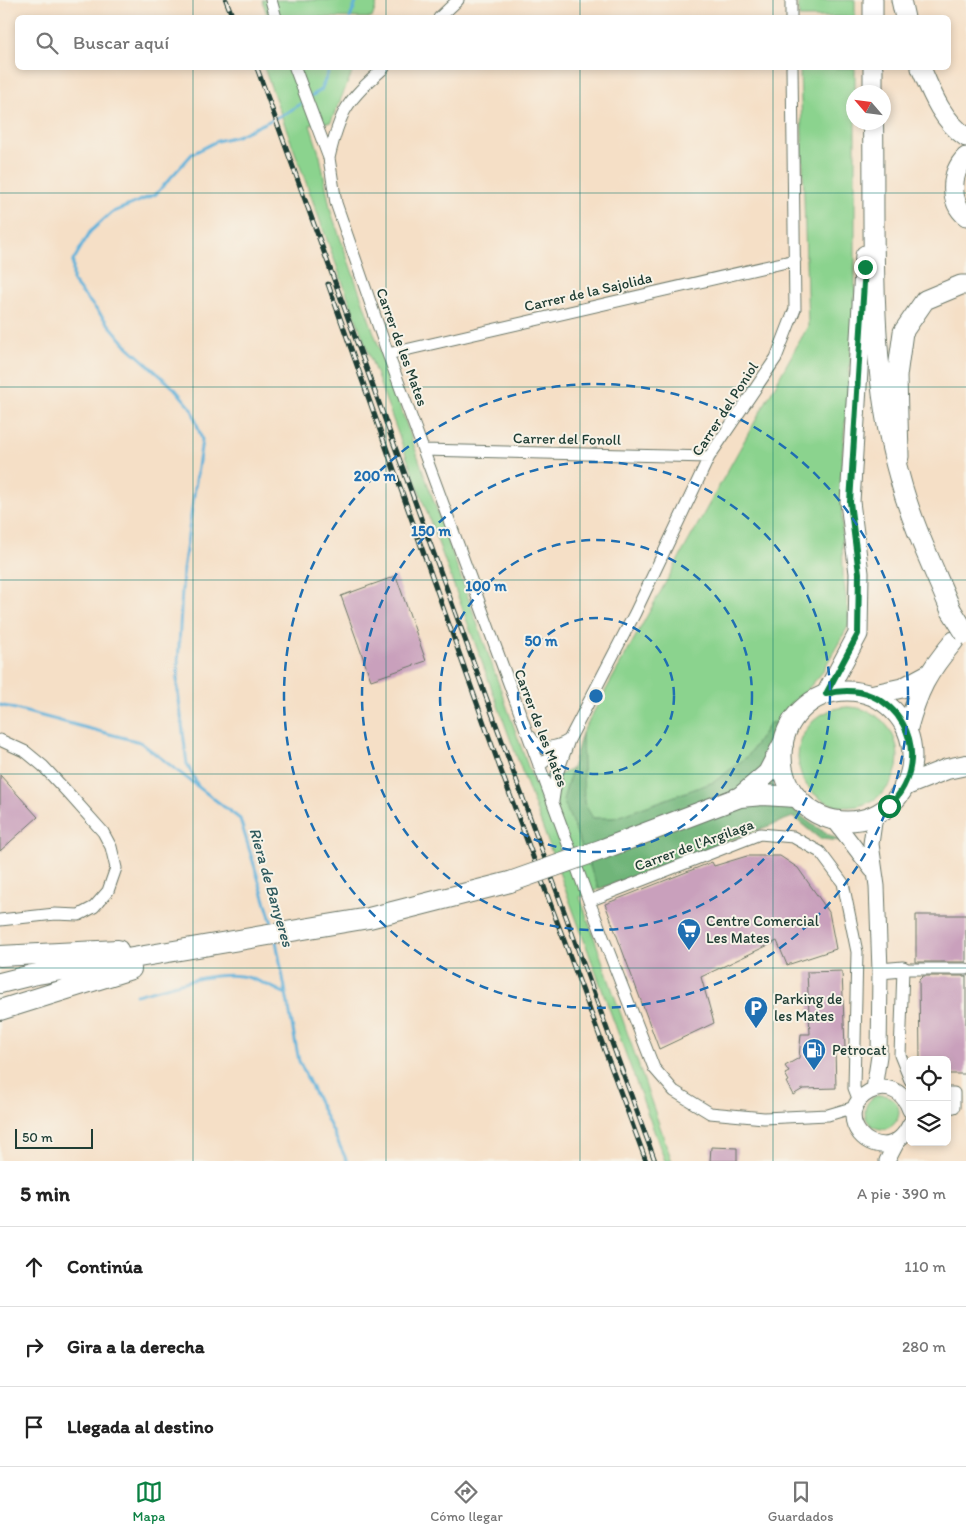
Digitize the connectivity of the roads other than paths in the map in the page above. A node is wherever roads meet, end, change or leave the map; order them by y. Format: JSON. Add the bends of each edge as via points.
{"nodes":[{"id":1,"x":271,"y":0,"type":"edge"},
{"id":2,"x":458,"y":0,"type":"edge"},
{"id":3,"x":791,"y":0,"type":"edge"},
{"id":4,"x":873,"y":0,"type":"edge"},
{"id":5,"x":275,"y":15,"type":"edge"},
{"id":6,"x":442,"y":15,"type":"edge"},
{"id":7,"x":791,"y":15,"type":"edge"},
{"id":8,"x":873,"y":15,"type":"edge"},
{"id":9,"x":296,"y":70,"type":"edge"},
{"id":10,"x":382,"y":70,"type":"edge"},
{"id":11,"x":792,"y":70,"type":"edge"},
{"id":12,"x":873,"y":70,"type":"edge"},
{"id":13,"x":922,"y":70,"type":"edge"},
{"id":14,"x":873,"y":85,"type":"edge"},
{"id":15,"x":866,"y":130,"type":"edge"},
{"id":16,"x":873,"y":130,"type":"edge"},
{"id":17,"x":966,"y":137,"type":"edge"},
{"id":18,"x":966,"y":157,"type":"edge"},
{"id":19,"x":329,"y":158,"type":"junction"},
{"id":20,"x":966,"y":216,"type":"edge"},
{"id":21,"x":795,"y":260,"type":"junction"},
{"id":22,"x":966,"y":285,"type":"edge"},
{"id":23,"x":388,"y":354,"type":"junction"},
{"id":24,"x":423,"y":450,"type":"junction"},
{"id":25,"x":710,"y":457,"type":"junction"},
{"id":26,"x":900,"y":478,"type":"junction"},
{"id":27,"x":960,"y":637,"type":"edge"},
{"id":28,"x":928,"y":674,"type":"junction"},
{"id":29,"x":826,"y":694,"type":"junction"},
{"id":30,"x":870,"y":695,"type":"junction"},
{"id":31,"x":524,"y":727,"type":"junction"},
{"id":32,"x":907,"y":732,"type":"junction"},
{"id":33,"x":0,"y":740,"type":"edge"},
{"id":34,"x":569,"y":740,"type":"junction"},
{"id":35,"x":783,"y":744,"type":"junction"},
{"id":36,"x":966,"y":765,"type":"edge"},
{"id":37,"x":539,"y":766,"type":"junction"},
{"id":38,"x":904,"y":786,"type":"junction"},
{"id":39,"x":740,"y":797,"type":"junction"},
{"id":40,"x":796,"y":797,"type":"junction"},
{"id":41,"x":553,"y":800,"type":"junction"},
{"id":42,"x":875,"y":815,"type":"junction"},
{"id":43,"x":834,"y":820,"type":"junction"},
{"id":44,"x":874,"y":873,"type":"junction"},
{"id":45,"x":589,"y":901,"type":"junction"},
{"id":46,"x":0,"y":920,"type":"edge"},
{"id":47,"x":210,"y":946,"type":"junction"},
{"id":48,"x":0,"y":956,"type":"edge"},
{"id":49,"x":903,"y":969,"type":"junction"},
{"id":50,"x":966,"y":969,"type":"edge"},
{"id":51,"x":880,"y":971,"type":"junction"},
{"id":52,"x":0,"y":983,"type":"edge"},
{"id":53,"x":0,"y":1010,"type":"edge"},
{"id":54,"x":879,"y":1056,"type":"junction"},
{"id":55,"x":906,"y":1070,"type":"edge"},
{"id":56,"x":874,"y":1089,"type":"junction"},
{"id":57,"x":892,"y":1089,"type":"junction"},
{"id":58,"x":951,"y":1094,"type":"edge"},
{"id":59,"x":906,"y":1103,"type":"edge"},
{"id":60,"x":857,"y":1104,"type":"junction"},
{"id":61,"x":951,"y":1107,"type":"edge"},
{"id":62,"x":828,"y":1115,"type":"junction"},
{"id":63,"x":854,"y":1122,"type":"junction"},
{"id":64,"x":906,"y":1133,"type":"edge"},
{"id":65,"x":898,"y":1140,"type":"junction"},
{"id":66,"x":871,"y":1143,"type":"junction"},
{"id":67,"x":878,"y":1161,"type":"edge"},
{"id":68,"x":888,"y":1161,"type":"edge"}],
"edges":[{"from":1,"to":5,"type":"street"},
{"from":2,"to":6,"type":"street"},
{"from":3,"to":7,"type":"street"},
{"from":4,"to":8,"type":"main road"},
{"from":9,"to":19,"type":"street"},
{"from":10,"to":19,"type":"street","via":[[348,102],[336,128]]},
{"from":11,"to":21,"type":"street","name":"Carrer del Poniol"},
{"from":12,"to":14,"type":"main road"},
{"from":13,"to":17,"type":"main road","via":[[942,113]]},
{"from":15,"to":29,"type":"main road","via":[[865,267],[850,502],[859,573],[858,634]]},
{"from":16,"to":26,"type":"highway","via":[[878,369]]},
{"from":18,"to":20,"type":"main road","via":[[956,172],[953,186],[956,200]]},
{"from":19,"to":23,"type":"street","name":"Carrer de les Mates","via":[[336,203]]},
{"from":21,"to":23,"type":"street","name":"Carrer de la Sajolida"},
{"from":21,"to":25,"type":"street","name":"Carrer del Poniol","via":[[795,308],[776,358]]},
{"from":22,"to":26,"type":"main road","via":[[925,300],[903,332],[897,376]]},
{"from":23,"to":24,"type":"street","name":"Carrer de les Mates"},
{"from":24,"to":25,"type":"street","name":"Carrer del Fonoll"},
{"from":24,"to":31,"type":"street","name":"Carrer de les Mates"},
{"from":25,"to":34,"type":"street","name":"Carrer del Poniol"},
{"from":26,"to":27,"type":"highway","bridge":true,"via":[[909,509]]},
{"from":27,"to":28,"type":"main road"},
{"from":28,"to":30,"type":"main road","via":[[902,688]]},
{"from":28,"to":32,"type":"main road","via":[[914,704]]},
{"from":29,"to":30,"type":"main road","via":[[844,691]]},
{"from":29,"to":35,"type":"main road","via":[[801,710],[789,725]]},
{"from":30,"to":32,"type":"main road","via":[[892,709]]},
{"from":31,"to":34,"type":"street","via":[[540,746],[554,748]]},
{"from":31,"to":37,"type":"street","name":"Carrer de les Mates"},
{"from":32,"to":38,"type":"main road","via":[[912,759]]},
{"from":33,"to":46,"type":"street","via":[[32,757],[70,795],[103,832],[112,847],[116,868],[108,891],[94,907],[79,915]]},
{"from":34,"to":37,"type":"street","name":"Carrer del Poniol"},
{"from":34,"to":41,"type":"street","name":"Carrer del Poniol","via":[[557,774]]},
{"from":35,"to":39,"type":"highway","via":[[768,773]]},
{"from":35,"to":40,"type":"main road","via":[[784,772]]},
{"from":36,"to":38,"type":"highway"},
{"from":37,"to":41,"type":"street","name":"Carrer de les Mates"},
{"from":38,"to":42,"type":"main road","via":[[889,806]]},
{"from":39,"to":40,"type":"highway"},
{"from":39,"to":47,"type":"highway","bridge":true,"via":[[510,882],[369,918]]},
{"from":40,"to":43,"type":"main road","via":[[812,812]]},
{"from":41,"to":45,"type":"street","name":"Carrer de les Mates"},
{"from":42,"to":43,"type":"main road","via":[[851,821]]},
{"from":42,"to":44,"type":"street","via":[[871,844]]},
{"from":43,"to":44,"type":"street"},
{"from":44,"to":51,"type":"street"},
{"from":45,"to":60,"type":"street","name":"Carrer de l'Argilaga","via":[[760,834],[793,837],[820,852],[843,883],[857,952],[854,1088]]},
{"from":45,"to":62,"type":"street","name":"Carrer de les Mates","via":[[654,1068],[674,1091],[710,1112],[764,1118]]},
{"from":47,"to":48,"type":"highway"},
{"from":47,"to":52,"type":"highway"},
{"from":47,"to":53,"type":"highway"},
{"from":49,"to":50,"type":"street"},
{"from":49,"to":51,"type":"street"},
{"from":49,"to":55,"type":"street","via":[[900,1054]]},
{"from":51,"to":54,"type":"street"},
{"from":54,"to":56,"type":"street"},
{"from":54,"to":57,"type":"street"},
{"from":56,"to":57,"type":"street"},
{"from":56,"to":60,"type":"street"},
{"from":57,"to":59,"type":"street","via":[[901,1094]]},
{"from":58,"to":61,"type":"street","via":[[954,1094],[954,1107]]},
{"from":60,"to":62,"type":"street","name":"Carrer de les Mates"},
{"from":60,"to":63,"type":"street"},
{"from":62,"to":63,"type":"street","name":"Carrer de les Mates"},
{"from":63,"to":66,"type":"street","via":[[860,1135]]},
{"from":64,"to":65,"type":"street"},
{"from":65,"to":66,"type":"street","via":[[885,1145]]},
{"from":65,"to":68,"type":"street"},
{"from":66,"to":67,"type":"street"}]}
